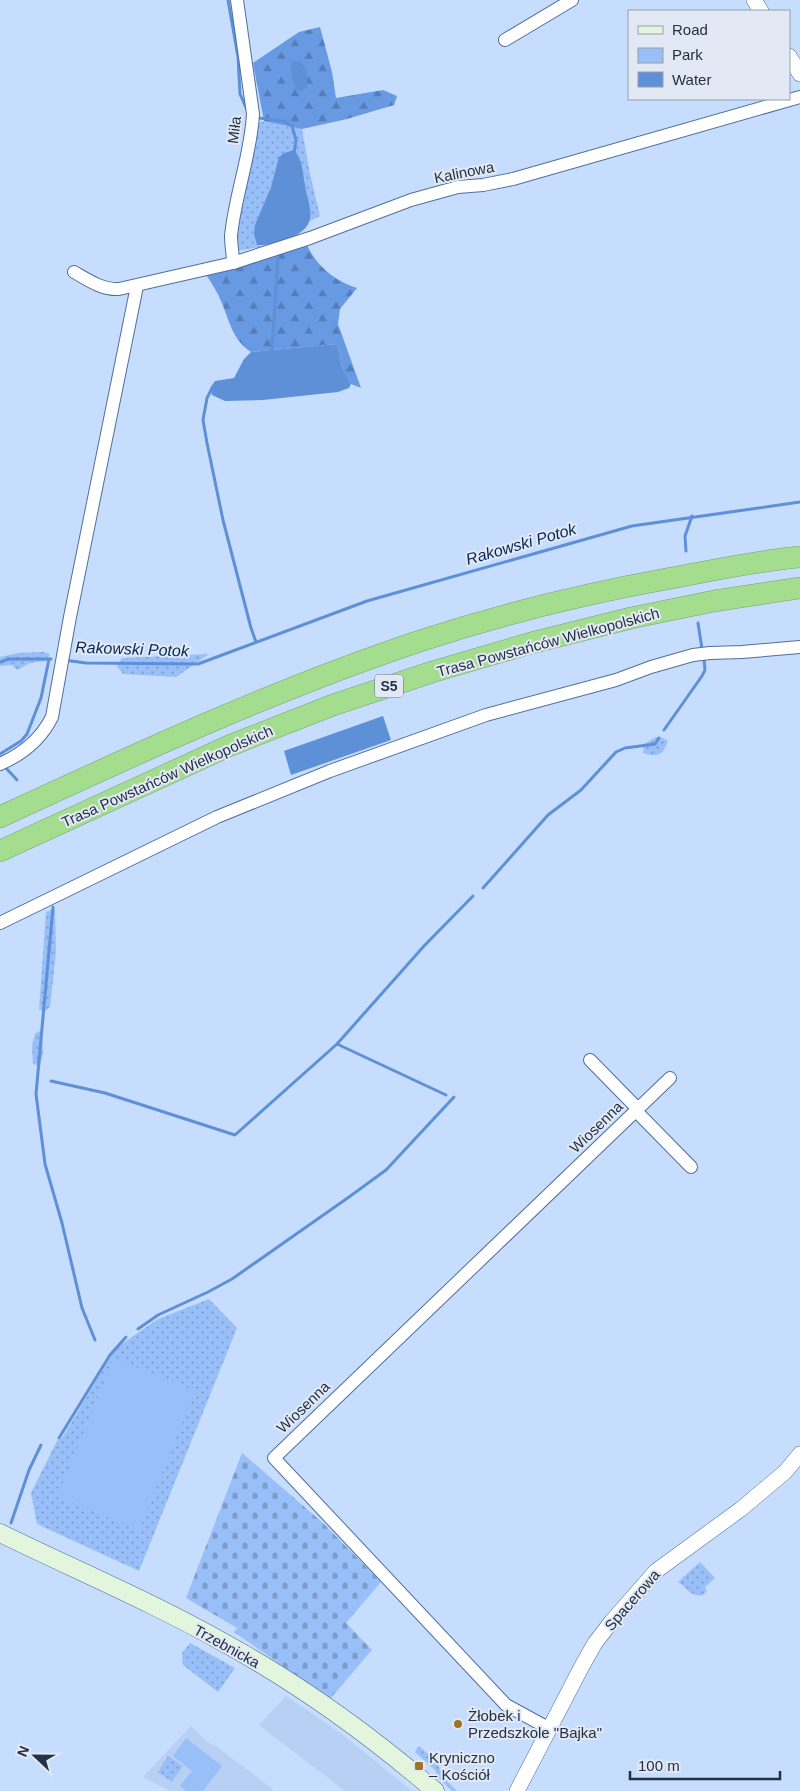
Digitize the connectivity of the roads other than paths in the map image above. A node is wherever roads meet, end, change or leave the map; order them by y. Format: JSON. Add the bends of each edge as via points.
{"nodes":[{"id":1,"x":237,"y":0,"type":"edge"},
{"id":2,"x":572,"y":0,"type":"edge"},
{"id":3,"x":505,"y":40,"type":"dead end"},
{"id":4,"x":790,"y":58,"type":"edge"},
{"id":5,"x":800,"y":74,"type":"edge"},
{"id":6,"x":790,"y":100,"type":"edge"},
{"id":7,"x":233,"y":263,"type":"junction"},
{"id":8,"x":74,"y":272,"type":"dead end"},
{"id":9,"x":137,"y":286,"type":"junction"},
{"id":10,"x":800,"y":557,"type":"edge"},
{"id":11,"x":800,"y":588,"type":"edge"},
{"id":12,"x":800,"y":647,"type":"edge"},
{"id":13,"x":0,"y":764,"type":"edge"},
{"id":14,"x":0,"y":817,"type":"edge"},
{"id":15,"x":0,"y":851,"type":"edge"},
{"id":16,"x":0,"y":923,"type":"edge"},
{"id":17,"x":590,"y":1060,"type":"dead end"},
{"id":18,"x":670,"y":1078,"type":"dead end"},
{"id":19,"x":637,"y":1110,"type":"junction"},
{"id":20,"x":691,"y":1167,"type":"dead end"},
{"id":21,"x":800,"y":1454,"type":"edge"},
{"id":22,"x":0,"y":1533,"type":"edge"},
{"id":23,"x":550,"y":1729,"type":"junction"},
{"id":24,"x":435,"y":1791,"type":"edge"},
{"id":25,"x":517,"y":1791,"type":"edge"}],
"edges":[{"from":1,"to":7,"type":"street","name":"Miła","via":[[253,114],[251,138],[235,206],[231,238]]},
{"from":2,"to":3,"type":"street"},
{"from":4,"to":5,"type":"street"},
{"from":6,"to":7,"type":"street","name":"Kalinowa","via":[[513,179],[458,187],[411,200]]},
{"from":7,"to":9,"type":"street","name":"Kalinowa"},
{"from":8,"to":9,"type":"street","name":"Kalinowa","via":[[110,290]]},
{"from":9,"to":13,"type":"street","via":[[52,717],[32,744]]},
{"from":10,"to":14,"type":"highway","name":"Trasa Powstańców Wielkopolskich","number":"S5","via":[[622,587],[522,611],[424,640],[220,718]]},
{"from":11,"to":15,"type":"highway","name":"Trasa Powstańców Wielkopolskich","number":"S5","via":[[631,618],[432,672],[333,705],[231,745]]},
{"from":12,"to":16,"type":"street","via":[[693,655],[616,680],[486,715],[330,771],[217,818]]},
{"from":17,"to":19,"type":"street","name":"Wiosenna"},
{"from":18,"to":19,"type":"street","name":"Wiosenna"},
{"from":19,"to":20,"type":"street","name":"Wiosenna"},
{"from":19,"to":23,"type":"street","name":"Wiosenna","via":[[274,1458],[506,1706]]},
{"from":21,"to":23,"type":"street","name":"Spacerowa","via":[[786,1472],[668,1561],[640,1587],[595,1643]]},
{"from":22,"to":24,"type":"main road","name":"Trzebnicka","via":[[130,1594],[252,1658],[377,1742]]},
{"from":23,"to":25,"type":"street","name":"Spacerowa"}]}
